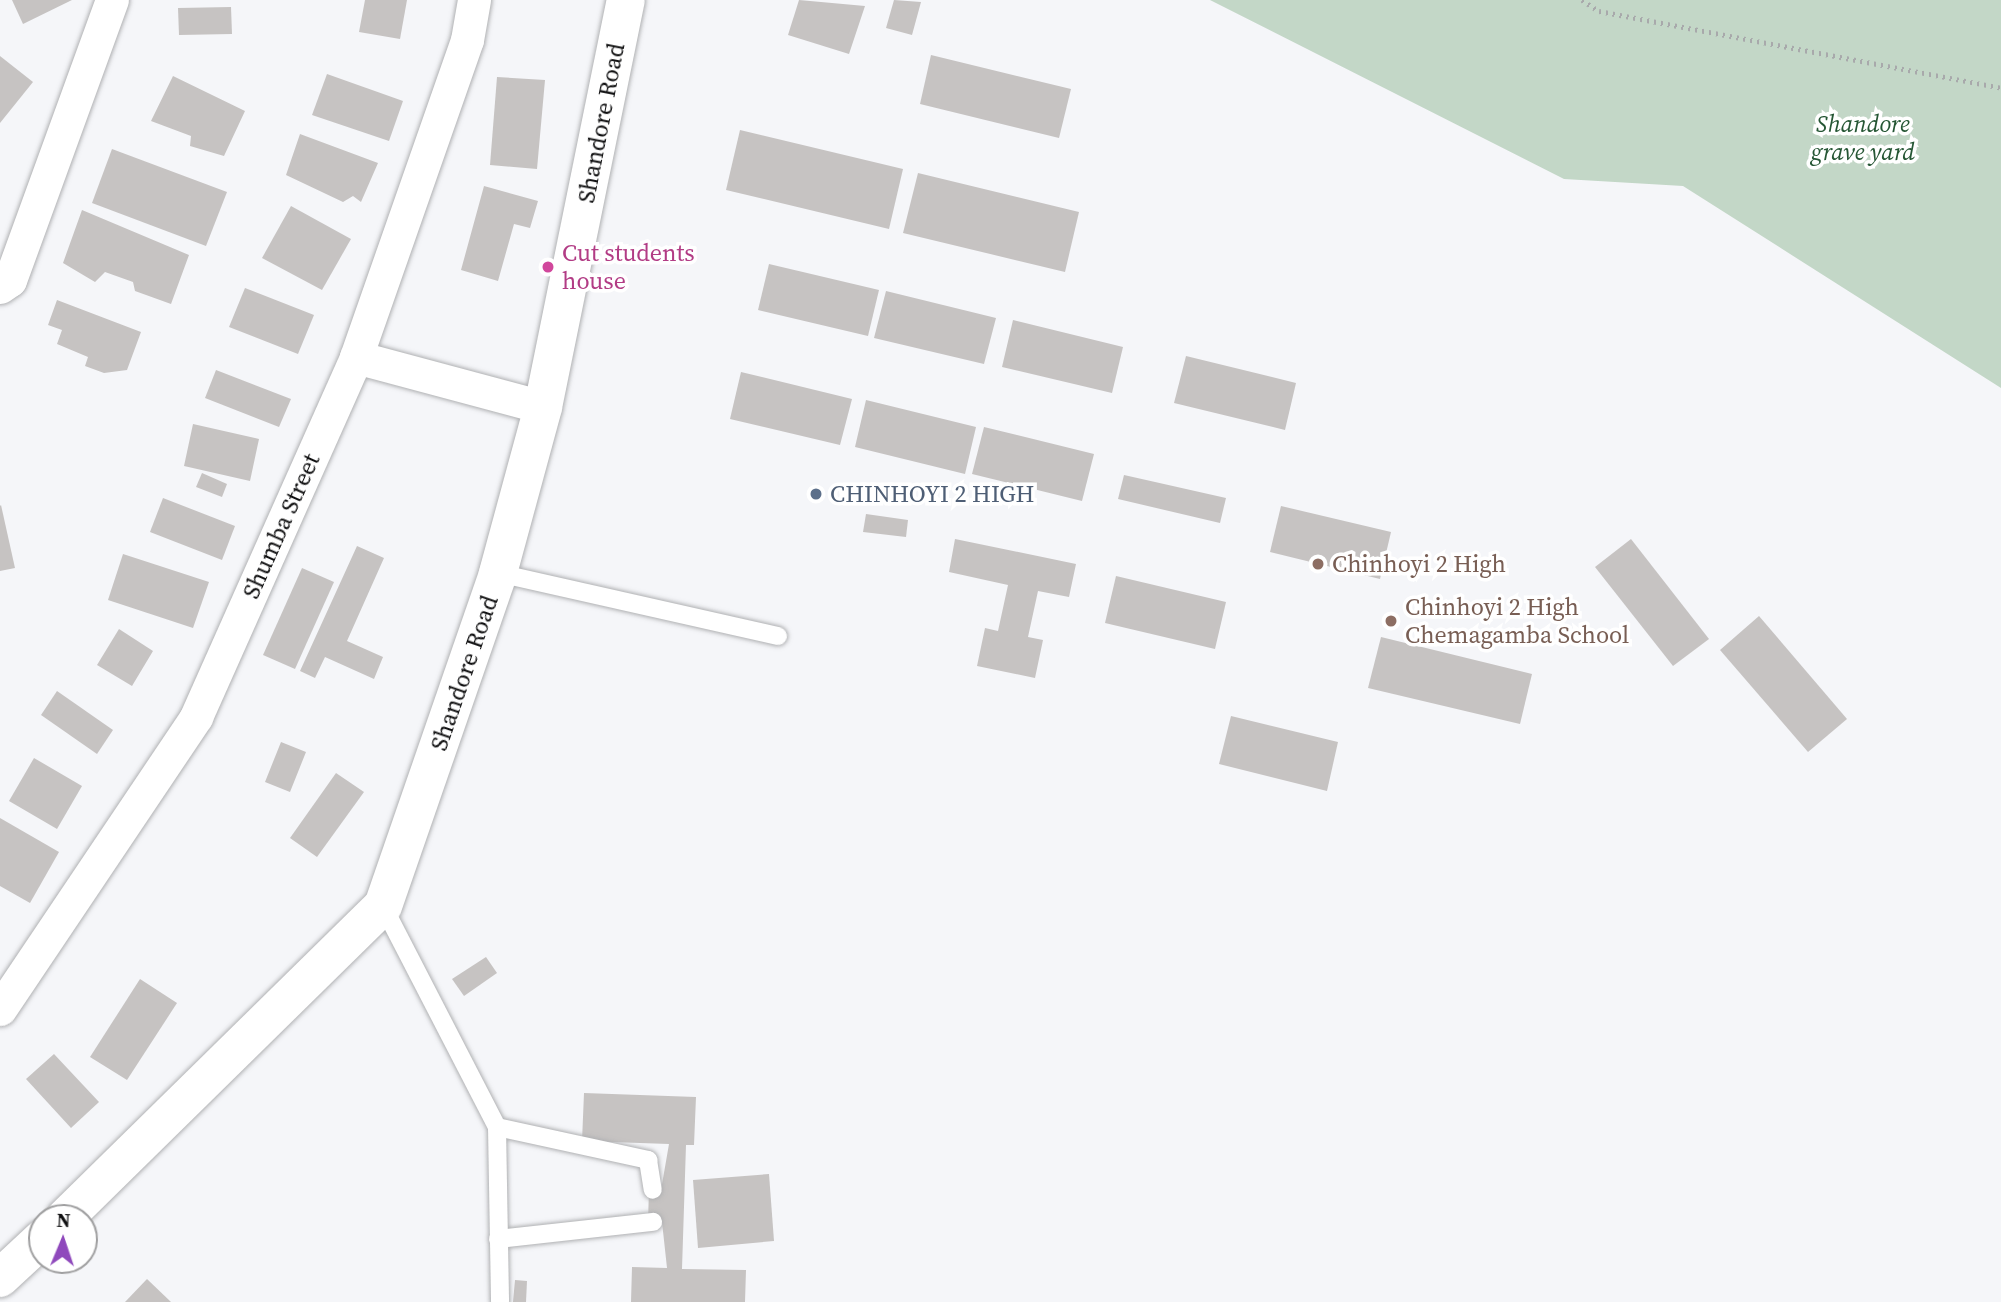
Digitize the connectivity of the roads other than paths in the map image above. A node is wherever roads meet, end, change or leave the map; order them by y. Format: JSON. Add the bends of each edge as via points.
{"nodes":[{"id":1,"x":112,"y":0,"type":"edge"},
{"id":2,"x":474,"y":0,"type":"edge"},
{"id":3,"x":626,"y":0,"type":"edge"},
{"id":4,"x":0,"y":287,"type":"edge"},
{"id":5,"x":356,"y":358,"type":"junction"},
{"id":6,"x":543,"y":407,"type":"junction"},
{"id":7,"x":498,"y":573,"type":"junction"},
{"id":8,"x":778,"y":636,"type":"dead end"},
{"id":9,"x":383,"y":906,"type":"junction"},
{"id":10,"x":0,"y":1009,"type":"edge"},
{"id":11,"x":497,"y":1127,"type":"junction"},
{"id":12,"x":653,"y":1190,"type":"dead end"},
{"id":13,"x":79,"y":1204,"type":"edge"},
{"id":14,"x":653,"y":1222,"type":"dead end"},
{"id":15,"x":498,"y":1239,"type":"junction"},
{"id":16,"x":28,"y":1252,"type":"edge"},
{"id":17,"x":0,"y":1278,"type":"edge"},
{"id":18,"x":500,"y":1302,"type":"edge"}],
"edges":[{"from":1,"to":4,"type":"street","via":[[10,279]]},
{"from":2,"to":5,"type":"street","name":"Shumba Street","via":[[467,40]]},
{"from":3,"to":6,"type":"street","name":"Shandore Road"},
{"from":5,"to":6,"type":"street"},
{"from":5,"to":10,"type":"street","name":"Shumba Street","via":[[197,717]]},
{"from":6,"to":7,"type":"street","name":"Shandore Road"},
{"from":7,"to":8,"type":"lane"},
{"from":7,"to":9,"type":"street","name":"Shandore Road"},
{"from":9,"to":11,"type":"lane"},
{"from":9,"to":13,"type":"street","name":"Shandore Road"},
{"from":11,"to":12,"type":"lane","via":[[648,1160]]},
{"from":11,"to":15,"type":"lane"},
{"from":14,"to":15,"type":"lane"},
{"from":15,"to":18,"type":"lane"},
{"from":16,"to":17,"type":"street"}]}
